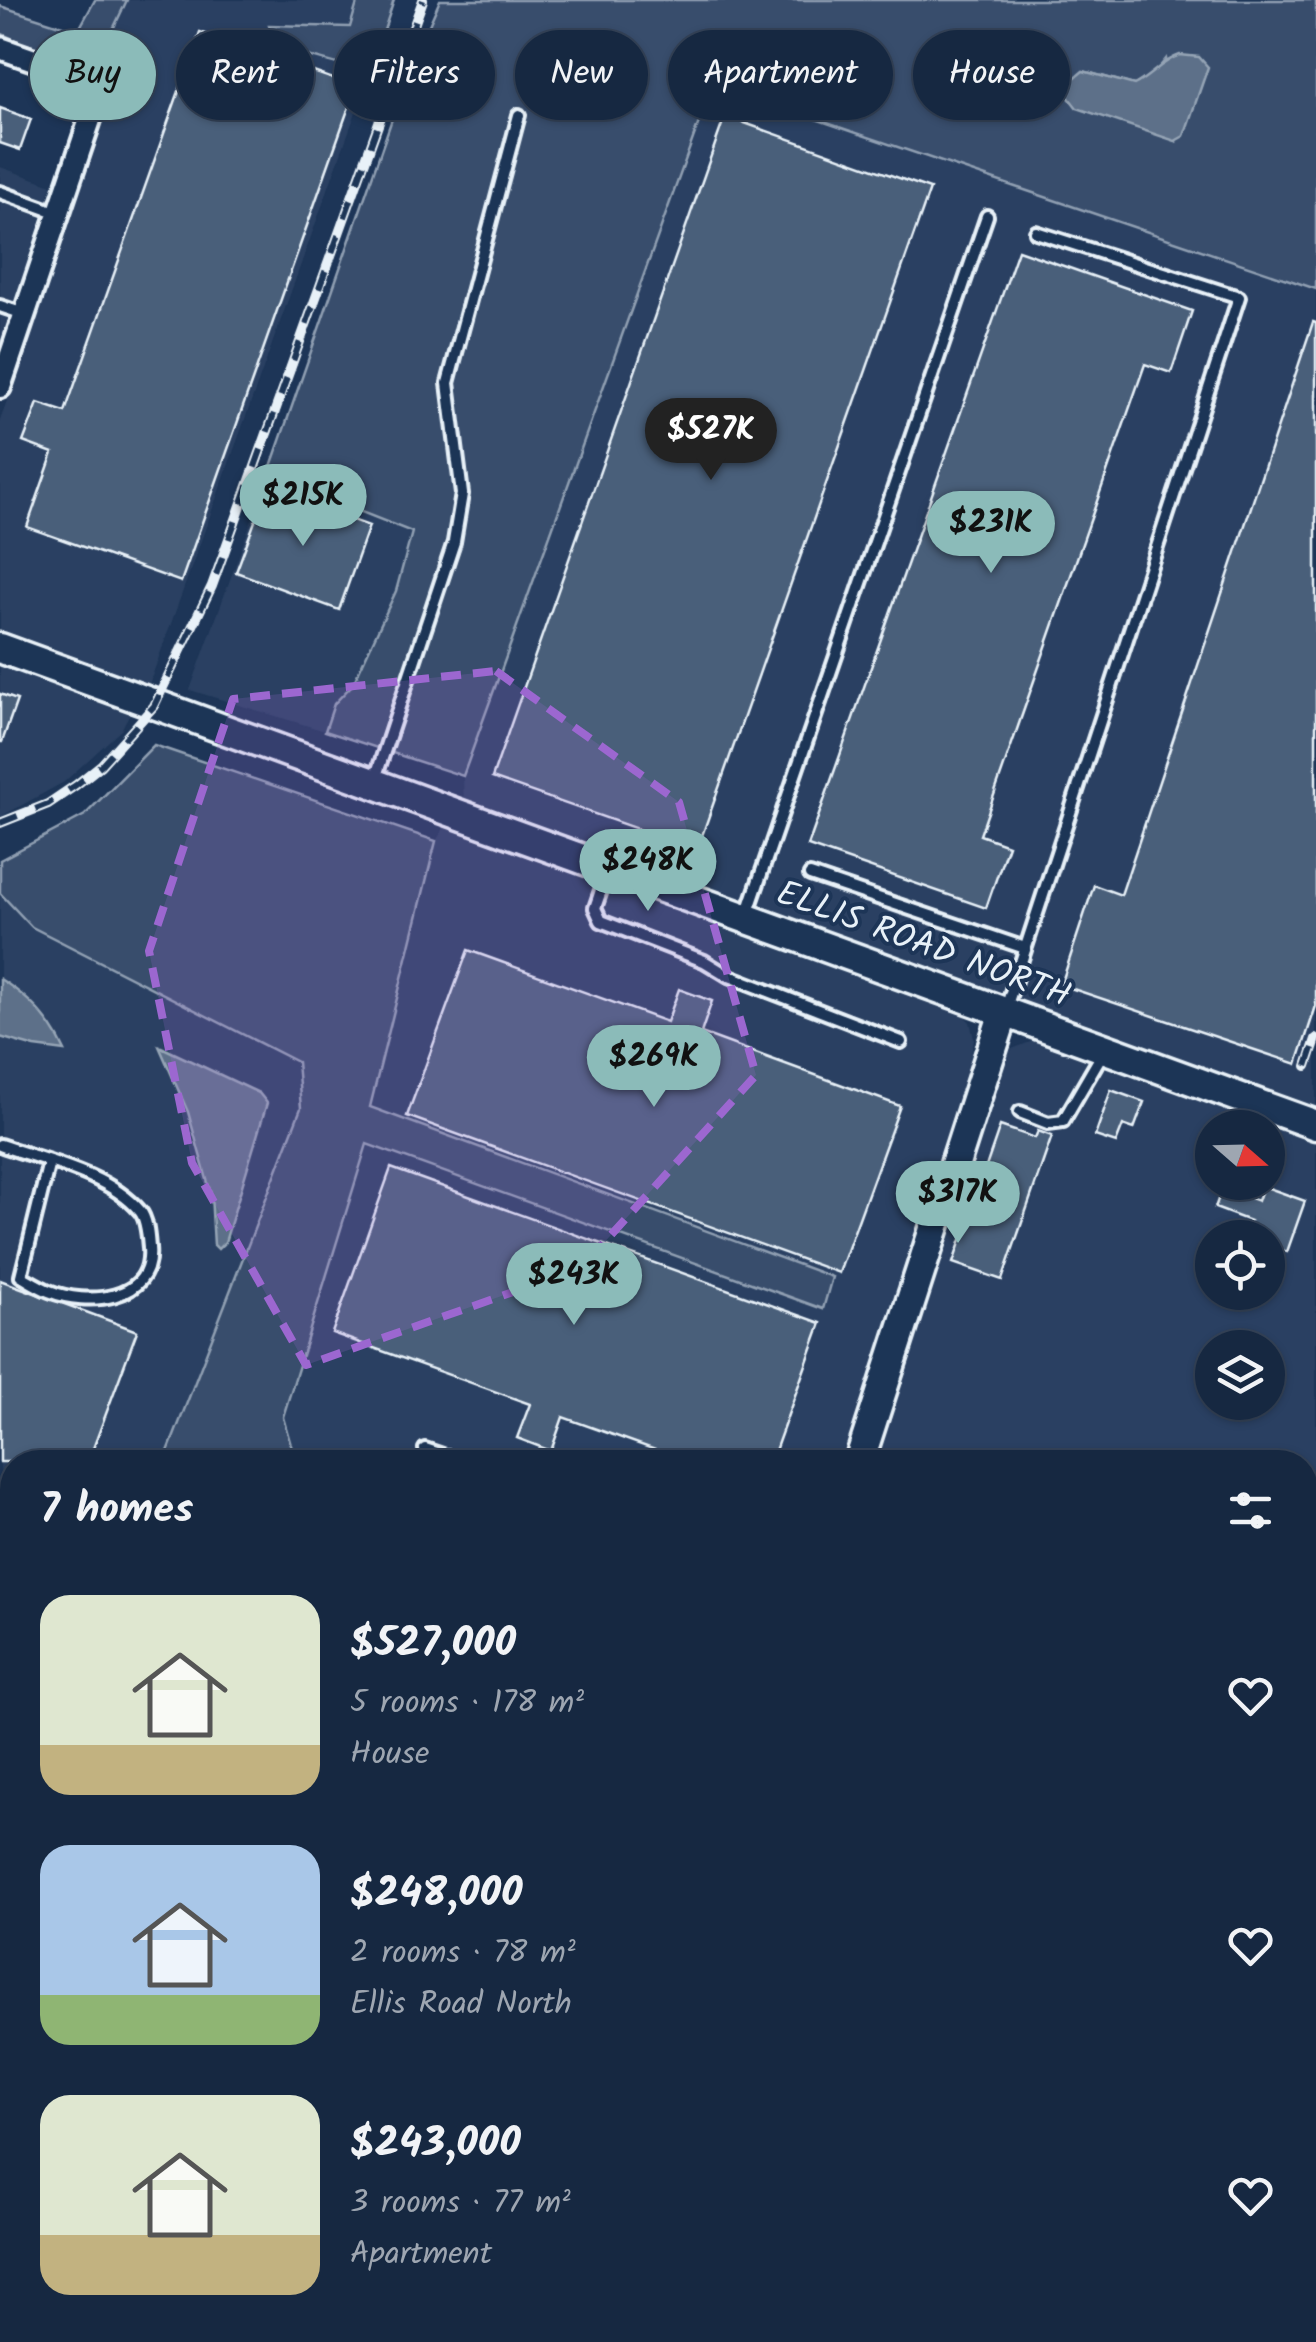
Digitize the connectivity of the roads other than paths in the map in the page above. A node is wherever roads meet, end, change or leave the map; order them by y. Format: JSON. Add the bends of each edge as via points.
{"nodes":[{"id":1,"x":0,"y":48,"type":"edge"},
{"id":2,"x":518,"y":120,"type":"edge"},
{"id":3,"x":0,"y":192,"type":"edge"},
{"id":4,"x":58,"y":213,"type":"junction"},
{"id":5,"x":987,"y":216,"type":"dead end"},
{"id":6,"x":1036,"y":232,"type":"dead end"},
{"id":7,"x":0,"y":306,"type":"edge"},
{"id":8,"x":24,"y":314,"type":"junction"},
{"id":9,"x":0,"y":387,"type":"edge"},
{"id":10,"x":0,"y":648,"type":"edge"},
{"id":11,"x":373,"y":784,"type":"junction"},
{"id":12,"x":608,"y":869,"type":"junction"},
{"id":13,"x":810,"y":875,"type":"dead end"},
{"id":14,"x":746,"y":919,"type":"junction"},
{"id":15,"x":1025,"y":948,"type":"junction"},
{"id":16,"x":1004,"y":1012,"type":"junction"},
{"id":17,"x":902,"y":1042,"type":"dead end"},
{"id":18,"x":1105,"y":1048,"type":"junction"},
{"id":19,"x":1020,"y":1112,"type":"dead end"},
{"id":20,"x":1316,"y":1125,"type":"edge"},
{"id":21,"x":0,"y":1145,"type":"edge"},
{"id":22,"x":49,"y":1162,"type":"junction"},
{"id":23,"x":425,"y":1449,"type":"dead end"},
{"id":24,"x":428,"y":1450,"type":"edge"},
{"id":25,"x":863,"y":1450,"type":"edge"}],
"edges":[{"from":1,"to":4,"type":"street","via":[[102,84]]},
{"from":2,"to":11,"type":"lane","via":[[448,382],[462,494],[454,542]]},
{"from":3,"to":4,"type":"lane"},
{"from":4,"to":8,"type":"street"},
{"from":5,"to":14,"type":"lane"},
{"from":6,"to":15,"type":"lane","via":[[1239,297]]},
{"from":7,"to":8,"type":"lane"},
{"from":8,"to":9,"type":"street"},
{"from":10,"to":11,"type":"street","name":"ELLIS ROAD NORTH"},
{"from":11,"to":12,"type":"street","name":"ELLIS ROAD NORTH"},
{"from":12,"to":14,"type":"street","name":"ELLIS ROAD NORTH"},
{"from":12,"to":17,"type":"lane","via":[[595,908],[601,921]]},
{"from":13,"to":15,"type":"lane"},
{"from":14,"to":16,"type":"street","name":"ELLIS ROAD NORTH"},
{"from":15,"to":16,"type":"lane"},
{"from":16,"to":18,"type":"street","name":"ELLIS ROAD NORTH"},
{"from":16,"to":25,"type":"street"},
{"from":18,"to":19,"type":"lane","via":[[1062,1121]]},
{"from":18,"to":20,"type":"street","name":"ELLIS ROAD NORTH"},
{"from":21,"to":22,"type":"lane"},
{"from":22,"to":22,"type":"lane","via":[[119,1191],[143,1214],[150,1253],[142,1279],[127,1292],[92,1299],[50,1292],[22,1276]]},
{"from":23,"to":24,"type":"lane"}]}
